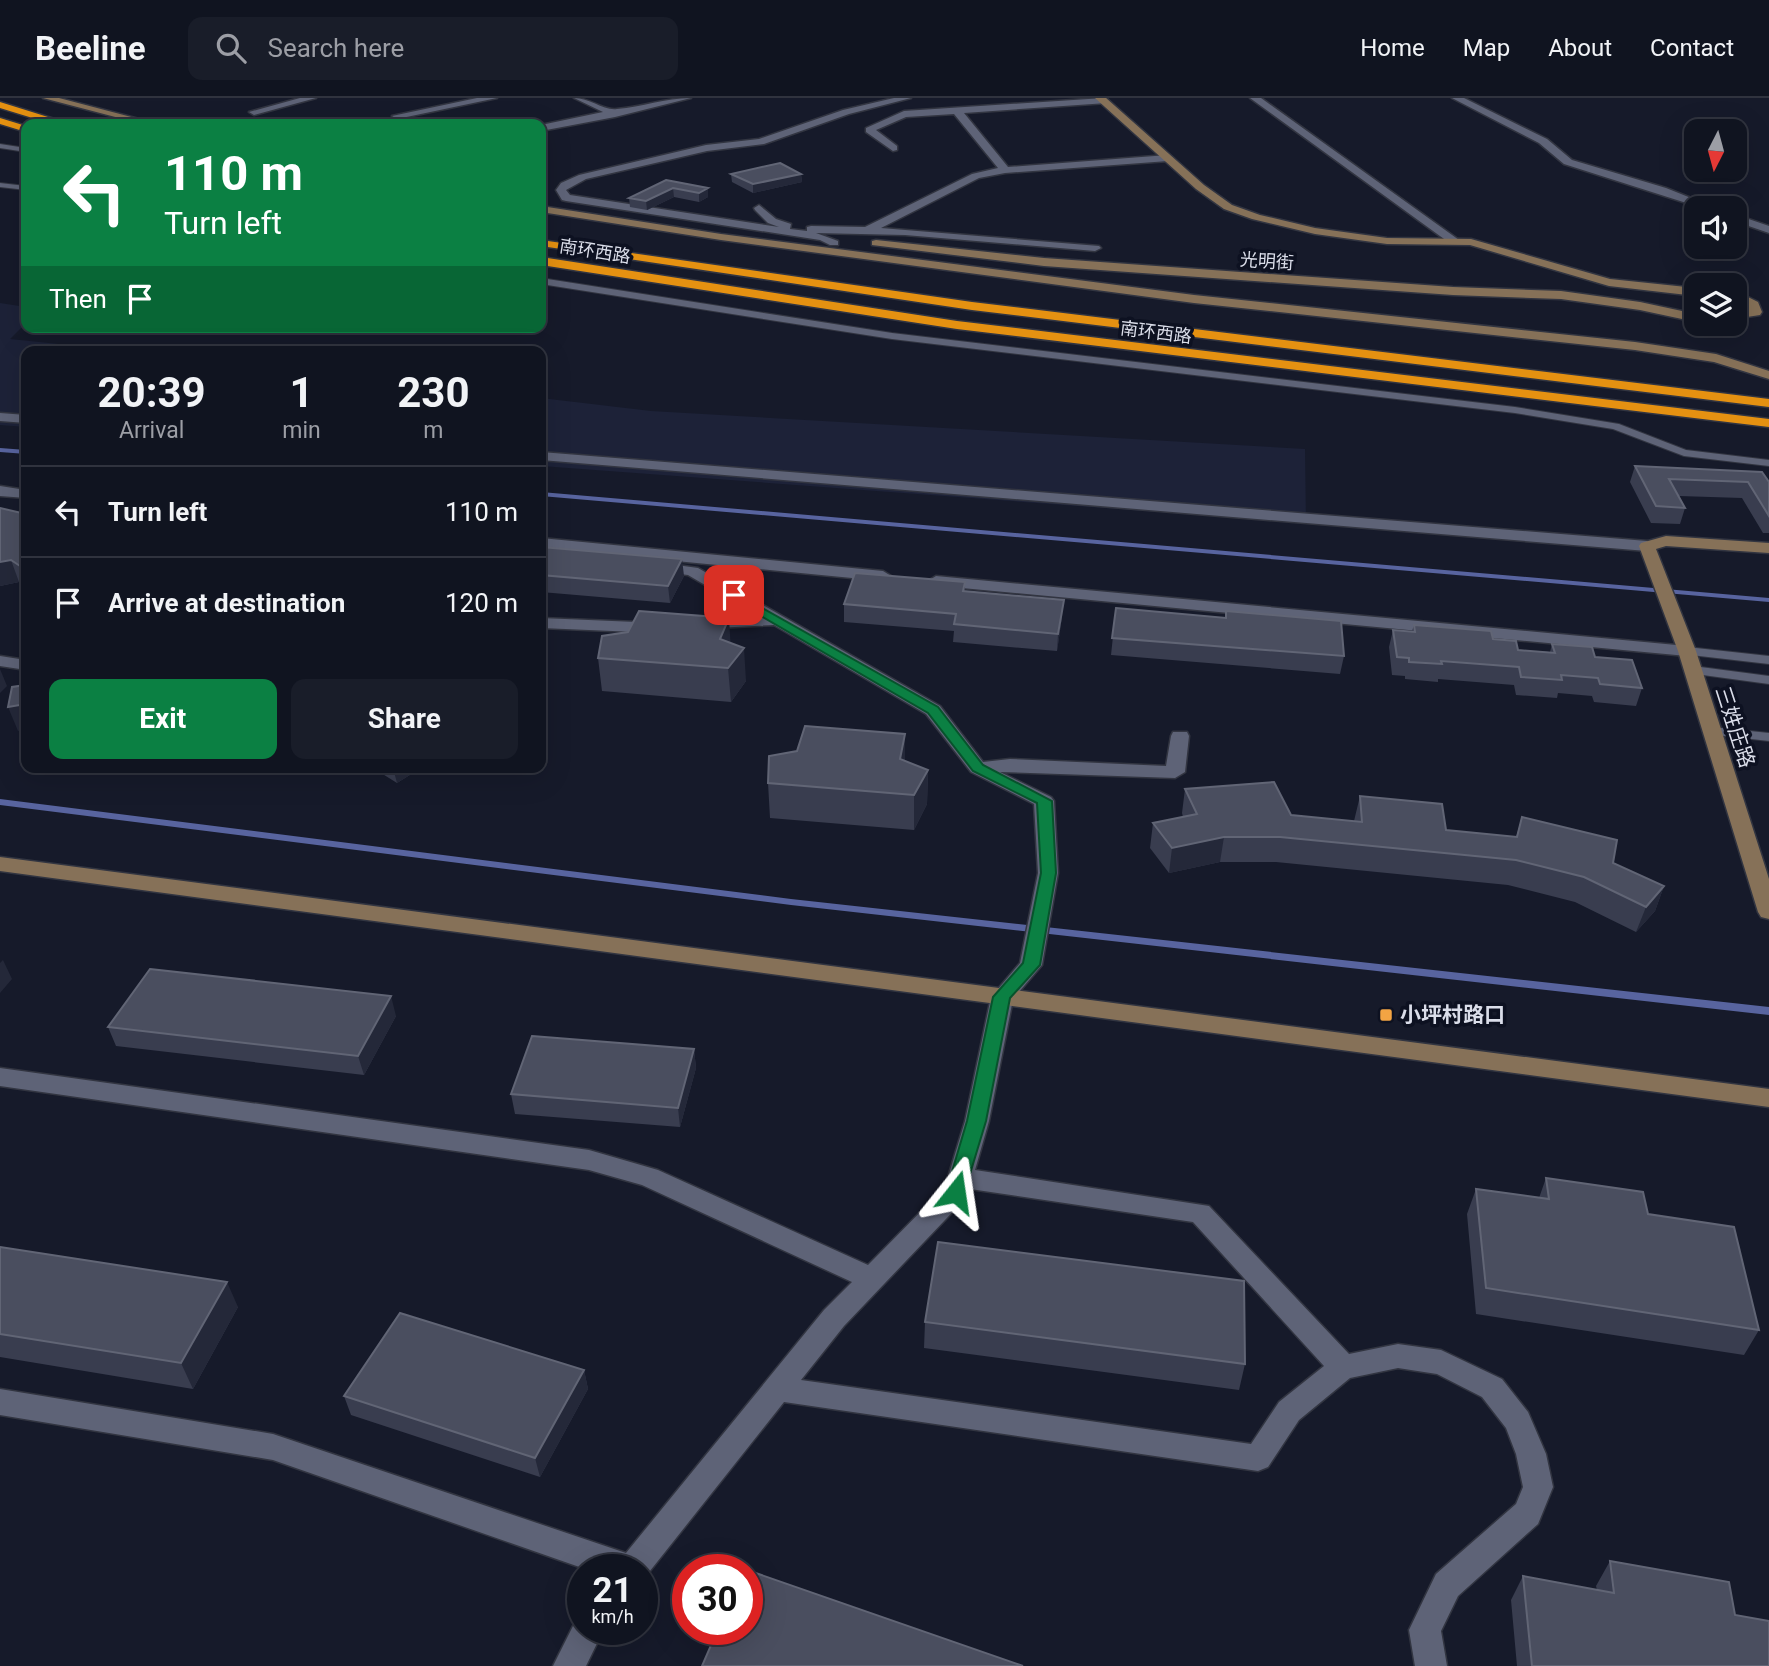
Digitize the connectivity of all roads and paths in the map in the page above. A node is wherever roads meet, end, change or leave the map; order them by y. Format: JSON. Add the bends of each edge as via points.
{"nodes":[{"id":1,"x":48,"y":98,"type":"edge"},
{"id":2,"x":311,"y":98,"type":"edge"},
{"id":3,"x":492,"y":98,"type":"edge"},
{"id":4,"x":579,"y":98,"type":"edge"},
{"id":5,"x":686,"y":98,"type":"edge"},
{"id":6,"x":906,"y":98,"type":"edge"},
{"id":7,"x":1255,"y":98,"type":"edge"},
{"id":8,"x":1457,"y":98,"type":"edge"},
{"id":9,"x":1102,"y":99,"type":"edge"},
{"id":10,"x":0,"y":105,"type":"edge"},
{"id":11,"x":957,"y":111,"type":"junction"},
{"id":12,"x":254,"y":112,"type":"dead end"},
{"id":13,"x":615,"y":114,"type":"junction"},
{"id":14,"x":397,"y":116,"type":"dead end"},
{"id":15,"x":45,"y":119,"type":"edge"},
{"id":16,"x":133,"y":119,"type":"edge"},
{"id":17,"x":0,"y":121,"type":"edge"},
{"id":18,"x":21,"y":127,"type":"edge"},
{"id":19,"x":546,"y":127,"type":"edge"},
{"id":20,"x":0,"y":146,"type":"edge"},
{"id":21,"x":893,"y":148,"type":"dead end"},
{"id":22,"x":21,"y":149,"type":"edge"},
{"id":23,"x":1168,"y":158,"type":"junction"},
{"id":24,"x":1004,"y":170,"type":"junction"},
{"id":25,"x":0,"y":185,"type":"edge"},
{"id":26,"x":21,"y":187,"type":"edge"},
{"id":27,"x":1684,"y":198,"type":"edge"},
{"id":28,"x":759,"y":208,"type":"dead end"},
{"id":29,"x":546,"y":210,"type":"edge"},
{"id":30,"x":1747,"y":222,"type":"edge"},
{"id":31,"x":790,"y":230,"type":"junction"},
{"id":32,"x":869,"y":230,"type":"junction"},
{"id":33,"x":1769,"y":230,"type":"edge"},
{"id":34,"x":1455,"y":242,"type":"junction"},
{"id":35,"x":546,"y":244,"type":"edge"},
{"id":36,"x":828,"y":247,"type":"junction"},
{"id":37,"x":1095,"y":248,"type":"dead end"},
{"id":38,"x":546,"y":262,"type":"edge"},
{"id":39,"x":546,"y":282,"type":"edge"},
{"id":40,"x":1684,"y":291,"type":"edge"},
{"id":41,"x":1747,"y":301,"type":"edge"},
{"id":42,"x":1747,"y":313,"type":"edge"},
{"id":43,"x":1684,"y":315,"type":"edge"},
{"id":44,"x":1386,"y":319,"type":"junction"},
{"id":45,"x":1769,"y":375,"type":"edge"},
{"id":46,"x":1769,"y":388,"type":"edge"},
{"id":47,"x":1769,"y":403,"type":"edge"},
{"id":48,"x":0,"y":417,"type":"edge"},
{"id":49,"x":21,"y":419,"type":"edge"},
{"id":50,"x":1769,"y":422,"type":"edge"},
{"id":51,"x":546,"y":456,"type":"edge"},
{"id":52,"x":1769,"y":463,"type":"edge"},
{"id":53,"x":0,"y":491,"type":"edge"},
{"id":54,"x":21,"y":493,"type":"edge"},
{"id":55,"x":0,"y":505,"type":"edge"},
{"id":56,"x":21,"y":507,"type":"edge"},
{"id":57,"x":546,"y":543,"type":"edge"},
{"id":58,"x":1769,"y":548,"type":"edge"},
{"id":59,"x":1649,"y":551,"type":"junction"},
{"id":60,"x":546,"y":556,"type":"edge"},
{"id":61,"x":777,"y":620,"type":"junction"},
{"id":62,"x":546,"y":623,"type":"edge"},
{"id":63,"x":1686,"y":653,"type":"junction"},
{"id":64,"x":1769,"y":660,"type":"edge"},
{"id":65,"x":0,"y":662,"type":"edge"},
{"id":66,"x":21,"y":664,"type":"edge"},
{"id":67,"x":1769,"y":680,"type":"edge"},
{"id":68,"x":1712,"y":731,"type":"junction"},
{"id":69,"x":1180,"y":736,"type":"dead end"},
{"id":70,"x":1769,"y":737,"type":"edge"},
{"id":71,"x":978,"y":768,"type":"junction"},
{"id":72,"x":0,"y":864,"type":"edge"},
{"id":73,"x":1769,"y":912,"type":"edge"},
{"id":74,"x":1002,"y":997,"type":"junction"},
{"id":75,"x":0,"y":1076,"type":"edge"},
{"id":76,"x":1769,"y":1098,"type":"edge"},
{"id":77,"x":960,"y":1178,"type":"junction"},
{"id":78,"x":872,"y":1279,"type":"junction"},
{"id":79,"x":1343,"y":1367,"type":"junction"},
{"id":80,"x":777,"y":1389,"type":"junction"},
{"id":81,"x":0,"y":1402,"type":"edge"},
{"id":82,"x":585,"y":1554,"type":"edge"},
{"id":83,"x":645,"y":1554,"type":"edge"},
{"id":84,"x":580,"y":1645,"type":"edge"},
{"id":85,"x":569,"y":1666,"type":"edge"},
{"id":86,"x":1432,"y":1666,"type":"edge"}],
"edges":[{"from":1,"to":16,"type":"street"},
{"from":2,"to":12,"type":"street"},
{"from":3,"to":14,"type":"street"},
{"from":4,"to":13,"type":"street"},
{"from":5,"to":13,"type":"street"},
{"from":6,"to":31,"type":"street","via":[[846,112],[760,142],[706,148],[583,177],[561,190],[566,198]]},
{"from":7,"to":34,"type":"street"},
{"from":8,"to":27,"type":"street","via":[[1543,141],[1567,162]]},
{"from":9,"to":11,"type":"street"},
{"from":9,"to":23,"type":"street","name":"光明街"},
{"from":10,"to":15,"type":"highway"},
{"from":11,"to":21,"type":"street","via":[[904,114],[869,130]]},
{"from":11,"to":24,"type":"street"},
{"from":13,"to":19,"type":"street"},
{"from":17,"to":18,"type":"highway"},
{"from":20,"to":22,"type":"lane"},
{"from":23,"to":24,"type":"street"},
{"from":23,"to":34,"type":"street","name":"光明街","via":[[1228,207],[1256,217],[1387,241]]},
{"from":24,"to":32,"type":"street","via":[[976,176]]},
{"from":25,"to":26,"type":"lane"},
{"from":28,"to":31,"type":"street"},
{"from":29,"to":36,"type":"street"},
{"from":30,"to":33,"type":"street"},
{"from":31,"to":32,"type":"street"},
{"from":31,"to":36,"type":"street","via":[[823,237]]},
{"from":32,"to":37,"type":"street"},
{"from":34,"to":40,"type":"street","name":"光明街","via":[[1507,251],[1609,282]]},
{"from":35,"to":47,"type":"highway","name":"南环西路","via":[[972,306]]},
{"from":36,"to":43,"type":"street","name":"光明街","via":[[885,244],[1044,262],[1561,295]]},
{"from":36,"to":44,"type":"street","via":[[1195,299]]},
{"from":38,"to":50,"type":"highway","name":"南环西路","via":[[957,325]]},
{"from":39,"to":52,"type":"lane","via":[[892,336],[1515,410],[1615,426],[1684,453]]},
{"from":41,"to":42,"type":"street","via":[[1756,312]]},
{"from":44,"to":45,"type":"street","via":[[1635,346],[1716,359]]},
{"from":44,"to":46,"type":"street","via":[[1686,363]]},
{"from":48,"to":49,"type":"street"},
{"from":51,"to":59,"type":"street"},
{"from":53,"to":54,"type":"street"},
{"from":55,"to":56,"type":"street"},
{"from":57,"to":63,"type":"street"},
{"from":58,"to":59,"type":"street","via":[[1666,541]]},
{"from":59,"to":63,"type":"street","name":"三姓庄路"},
{"from":60,"to":61,"type":"street","via":[[692,571]]},
{"from":61,"to":62,"type":"street","via":[[657,628]]},
{"from":61,"to":71,"type":"street","via":[[933,710]]},
{"from":63,"to":64,"type":"lane"},
{"from":63,"to":67,"type":"lane"},
{"from":63,"to":68,"type":"street","name":"三姓庄路"},
{"from":65,"to":66,"type":"street"},
{"from":68,"to":70,"type":"lane"},
{"from":68,"to":73,"type":"street","name":"三姓庄路"},
{"from":69,"to":71,"type":"street","via":[[1175,772],[1010,765]]},
{"from":71,"to":74,"type":"street","via":[[1044,801],[1048,873],[1031,965]]},
{"from":72,"to":74,"type":"street"},
{"from":74,"to":76,"type":"street"},
{"from":74,"to":77,"type":"street"},
{"from":75,"to":78,"type":"street","via":[[589,1160],[649,1177]]},
{"from":77,"to":78,"type":"street","via":[[956,1192]]},
{"from":77,"to":79,"type":"street","via":[[1200,1213]]},
{"from":78,"to":80,"type":"street"},
{"from":79,"to":80,"type":"street","via":[[1289,1410],[1258,1458]]},
{"from":79,"to":86,"type":"street","via":[[1398,1356],[1441,1362],[1492,1388],[1518,1420],[1531,1454],[1538,1487],[1527,1514],[1447,1584],[1425,1630]]},
{"from":80,"to":83,"type":"street"},
{"from":81,"to":82,"type":"street","via":[[273,1447]]},
{"from":84,"to":85,"type":"street"}]}
